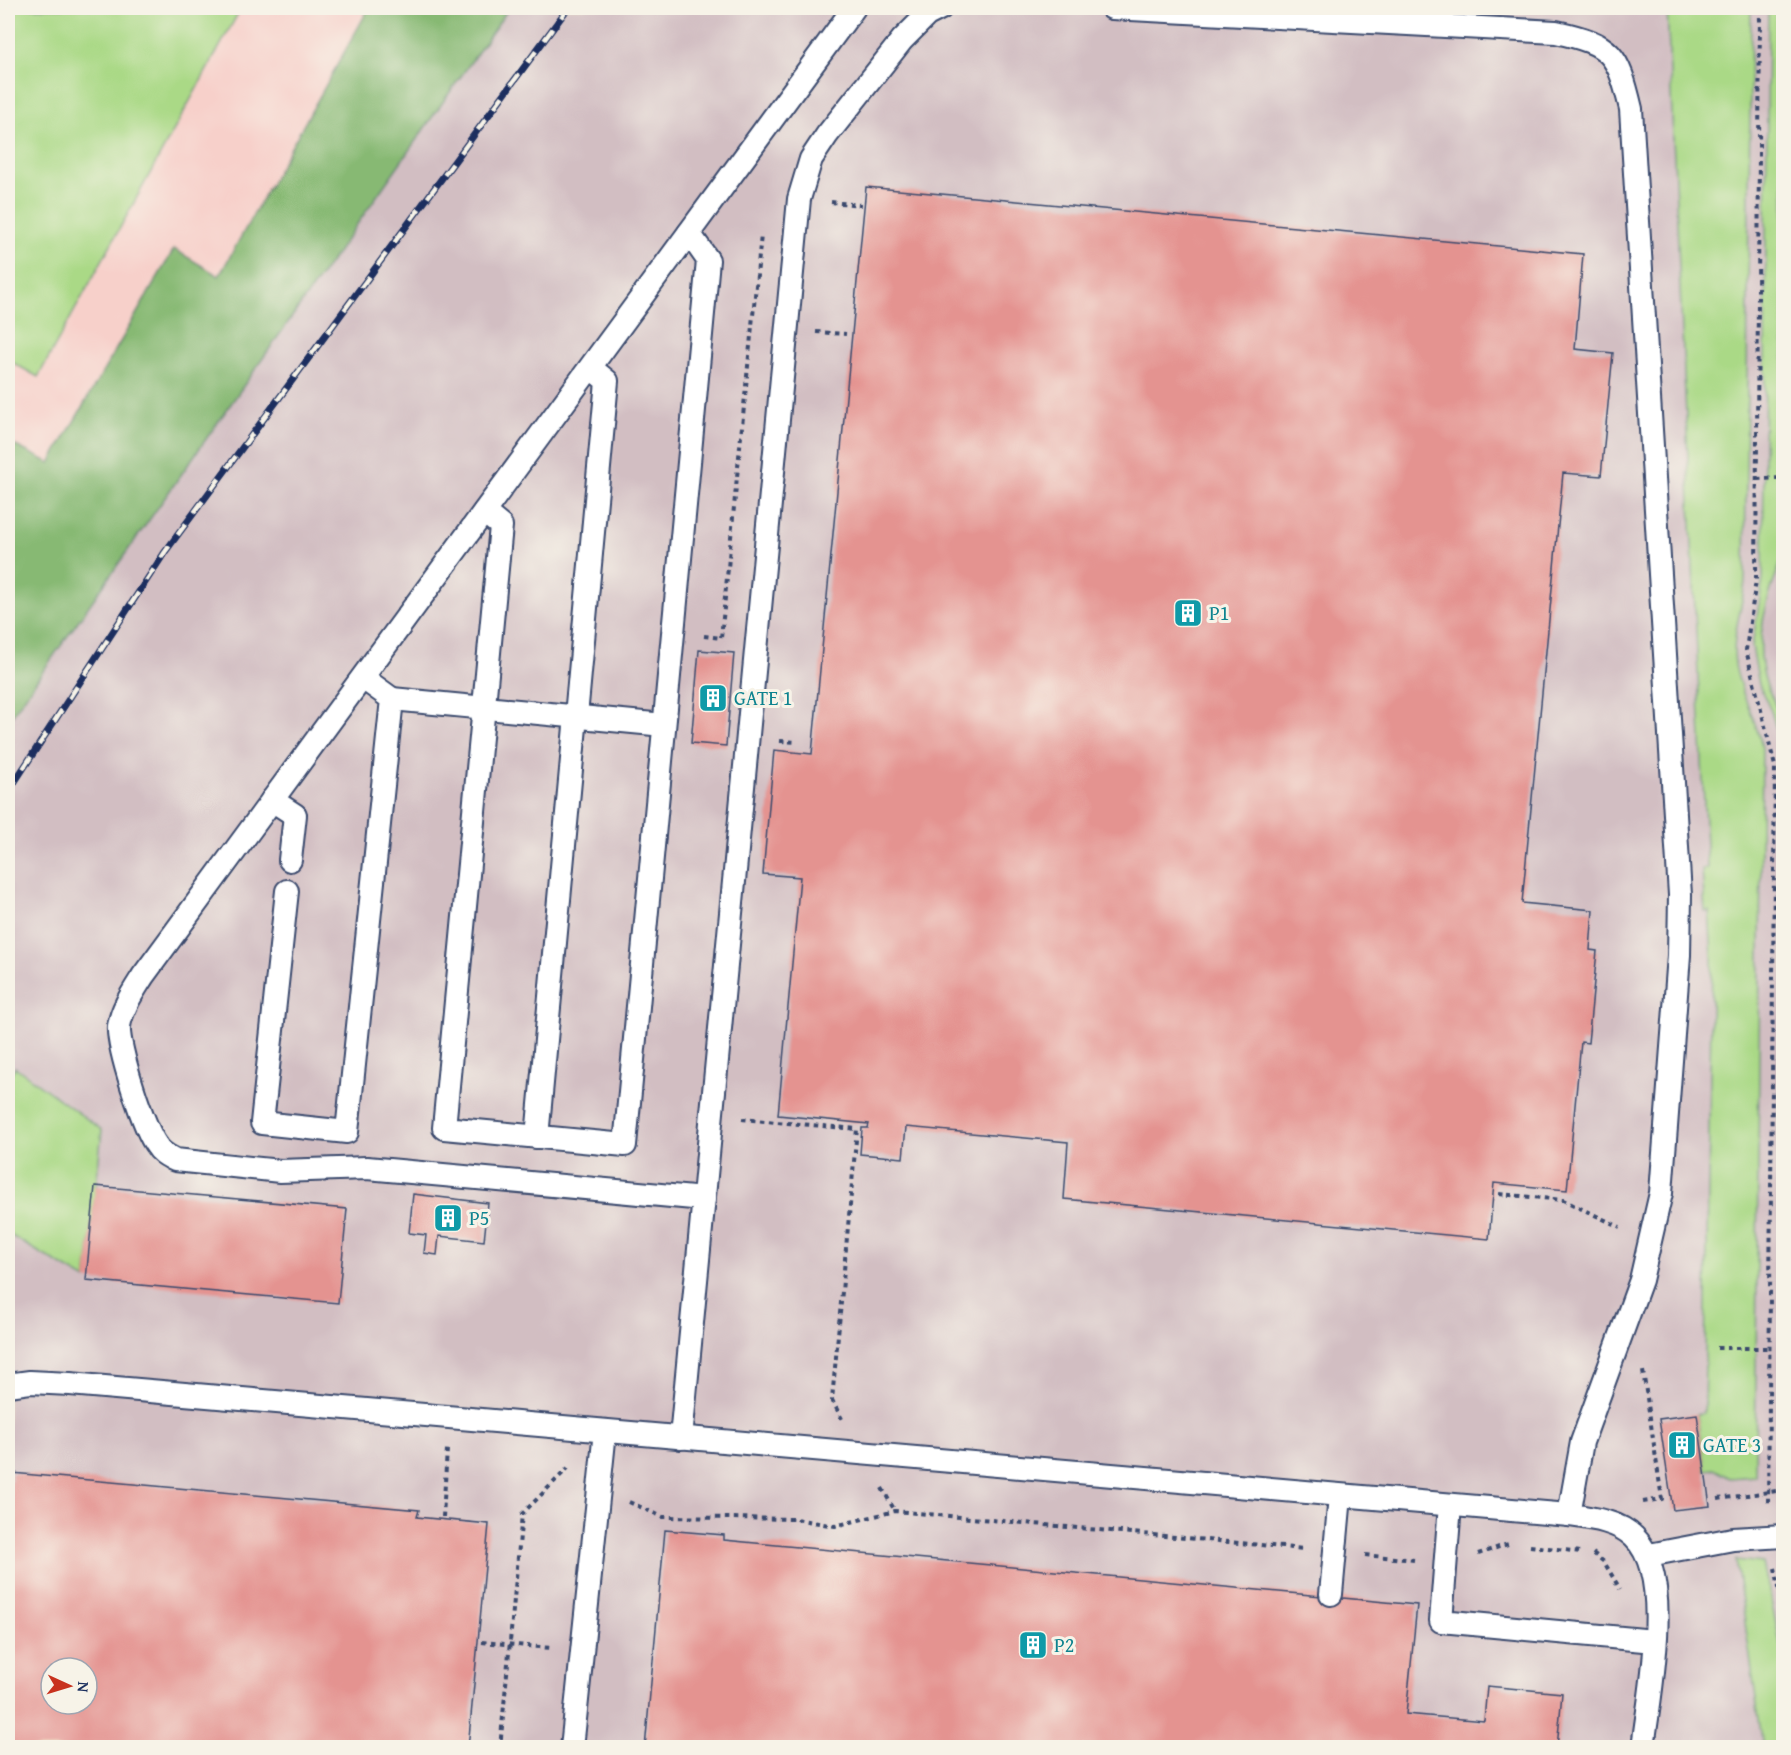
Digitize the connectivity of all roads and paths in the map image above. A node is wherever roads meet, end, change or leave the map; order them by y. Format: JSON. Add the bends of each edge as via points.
{"nodes":[{"id":1,"x":854,"y":8,"type":"edge"},
{"id":2,"x":941,"y":8,"type":"edge"},
{"id":3,"x":1112,"y":8,"type":"edge"},
{"id":4,"x":1760,"y":8,"type":"edge"},
{"id":5,"x":1185,"y":10,"type":"edge"},
{"id":6,"x":689,"y":233,"type":"junction"},
{"id":7,"x":591,"y":368,"type":"junction"},
{"id":8,"x":1784,"y":478,"type":"edge"},
{"id":9,"x":1757,"y":479,"type":"junction"},
{"id":10,"x":484,"y":512,"type":"junction"},
{"id":11,"x":363,"y":678,"type":"junction"},
{"id":12,"x":392,"y":699,"type":"junction"},
{"id":13,"x":483,"y":708,"type":"junction"},
{"id":14,"x":576,"y":716,"type":"junction"},
{"id":15,"x":664,"y":724,"type":"junction"},
{"id":16,"x":272,"y":800,"type":"junction"},
{"id":17,"x":290,"y":860,"type":"dead end"},
{"id":18,"x":287,"y":891,"type":"dead end"},
{"id":19,"x":712,"y":1116,"type":"junction"},
{"id":20,"x":347,"y":1132,"type":"junction"},
{"id":21,"x":537,"y":1137,"type":"junction"},
{"id":22,"x":342,"y":1169,"type":"junction"},
{"id":23,"x":704,"y":1199,"type":"junction"},
{"id":24,"x":1717,"y":1348,"type":"dead end"},
{"id":25,"x":1770,"y":1348,"type":"junction"},
{"id":26,"x":8,"y":1385,"type":"edge"},
{"id":27,"x":450,"y":1418,"type":"junction"},
{"id":28,"x":577,"y":1429,"type":"junction"},
{"id":29,"x":605,"y":1431,"type":"junction"},
{"id":30,"x":681,"y":1438,"type":"junction"},
{"id":31,"x":862,"y":1454,"type":"junction"},
{"id":32,"x":564,"y":1473,"type":"junction"},
{"id":33,"x":599,"y":1489,"type":"junction"},
{"id":34,"x":1784,"y":1490,"type":"edge"},
{"id":35,"x":1768,"y":1492,"type":"junction"},
{"id":36,"x":1340,"y":1496,"type":"junction"},
{"id":37,"x":1718,"y":1499,"type":"dead end"},
{"id":38,"x":1450,"y":1505,"type":"junction"},
{"id":39,"x":895,"y":1511,"type":"junction"},
{"id":40,"x":1569,"y":1515,"type":"junction"},
{"id":41,"x":442,"y":1517,"type":"dead end"},
{"id":42,"x":1776,"y":1536,"type":"edge"},
{"id":43,"x":1516,"y":1545,"type":"dead end"},
{"id":44,"x":1527,"y":1546,"type":"dead end"},
{"id":45,"x":1335,"y":1552,"type":"junction"},
{"id":46,"x":1649,"y":1555,"type":"junction"},
{"id":47,"x":1445,"y":1561,"type":"junction"},
{"id":48,"x":1331,"y":1594,"type":"dead end"},
{"id":49,"x":1784,"y":1612,"type":"edge"},
{"id":50,"x":1623,"y":1638,"type":"junction"},
{"id":51,"x":1654,"y":1641,"type":"junction"},
{"id":52,"x":482,"y":1642,"type":"dead end"},
{"id":53,"x":509,"y":1644,"type":"junction"},
{"id":54,"x":582,"y":1651,"type":"junction"},
{"id":55,"x":500,"y":1748,"type":"edge"},
{"id":56,"x":572,"y":1748,"type":"edge"},
{"id":57,"x":1643,"y":1748,"type":"edge"}],
"edges":[{"from":1,"to":6,"type":"lane"},
{"from":2,"to":19,"type":"lane","via":[[927,15],[902,40],[811,159],[802,182]]},
{"from":3,"to":5,"type":"lane"},
{"from":4,"to":9,"type":"path"},
{"from":5,"to":40,"type":"lane","via":[[1556,32],[1587,38],[1610,51],[1623,76],[1631,109],[1680,895],[1679,956],[1661,1193],[1652,1242],[1582,1442]]},
{"from":6,"to":7,"type":"lane"},
{"from":6,"to":15,"type":"lane","via":[[708,260]]},
{"from":7,"to":10,"type":"lane"},
{"from":7,"to":14,"type":"lane","via":[[607,381]]},
{"from":8,"to":9,"type":"path"},
{"from":9,"to":25,"type":"path","via":[[1756,580],[1746,650],[1775,766]]},
{"from":10,"to":11,"type":"lane"},
{"from":10,"to":13,"type":"lane","via":[[501,526]]},
{"from":11,"to":12,"type":"lane"},
{"from":11,"to":16,"type":"lane"},
{"from":12,"to":13,"type":"lane"},
{"from":12,"to":20,"type":"lane"},
{"from":13,"to":14,"type":"lane"},
{"from":13,"to":21,"type":"lane","via":[[444,1128]]},
{"from":14,"to":15,"type":"lane"},
{"from":14,"to":21,"type":"lane"},
{"from":15,"to":21,"type":"lane","via":[[625,1145]]},
{"from":16,"to":17,"type":"lane","via":[[295,816]]},
{"from":16,"to":22,"type":"lane","via":[[130,996],[119,1029],[121,1050],[151,1138],[165,1155],[188,1162],[280,1171]]},
{"from":18,"to":20,"type":"lane","via":[[262,1123]]},
{"from":19,"to":23,"type":"lane"},
{"from":19,"to":31,"type":"path","via":[[857,1129],[831,1400]]},
{"from":20,"to":22,"type":"lane"},
{"from":22,"to":23,"type":"lane","via":[[367,1168]]},
{"from":23,"to":30,"type":"lane"},
{"from":24,"to":25,"type":"path"},
{"from":25,"to":35,"type":"path"},
{"from":26,"to":27,"type":"lane","via":[[70,1384]]},
{"from":27,"to":28,"type":"lane"},
{"from":27,"to":41,"type":"path"},
{"from":28,"to":29,"type":"lane"},
{"from":28,"to":32,"type":"path","via":[[574,1463]]},
{"from":29,"to":30,"type":"lane"},
{"from":29,"to":33,"type":"lane"},
{"from":30,"to":31,"type":"lane"},
{"from":31,"to":36,"type":"lane"},
{"from":31,"to":39,"type":"path"},
{"from":32,"to":33,"type":"path"},
{"from":32,"to":53,"type":"path","via":[[522,1514]]},
{"from":33,"to":39,"type":"path","via":[[663,1517],[796,1519],[835,1526]]},
{"from":33,"to":54,"type":"lane"},
{"from":34,"to":35,"type":"path"},
{"from":35,"to":37,"type":"path"},
{"from":35,"to":42,"type":"path"},
{"from":36,"to":38,"type":"lane"},
{"from":36,"to":45,"type":"lane"},
{"from":38,"to":40,"type":"lane"},
{"from":38,"to":47,"type":"lane"},
{"from":39,"to":45,"type":"path"},
{"from":40,"to":46,"type":"lane","via":[[1615,1524],[1634,1536]]},
{"from":42,"to":46,"type":"lane","via":[[1733,1539]]},
{"from":42,"to":49,"type":"path"},
{"from":43,"to":47,"type":"path","via":[[1506,1544]]},
{"from":44,"to":50,"type":"path","via":[[1593,1553],[1604,1562],[1623,1594]]},
{"from":45,"to":47,"type":"path"},
{"from":45,"to":48,"type":"lane"},
{"from":46,"to":51,"type":"lane","via":[[1658,1604]]},
{"from":47,"to":50,"type":"lane","via":[[1441,1621]]},
{"from":50,"to":51,"type":"lane"},
{"from":51,"to":57,"type":"lane"},
{"from":52,"to":53,"type":"path"},
{"from":53,"to":54,"type":"path"},
{"from":53,"to":55,"type":"path"},
{"from":54,"to":56,"type":"lane"}]}
